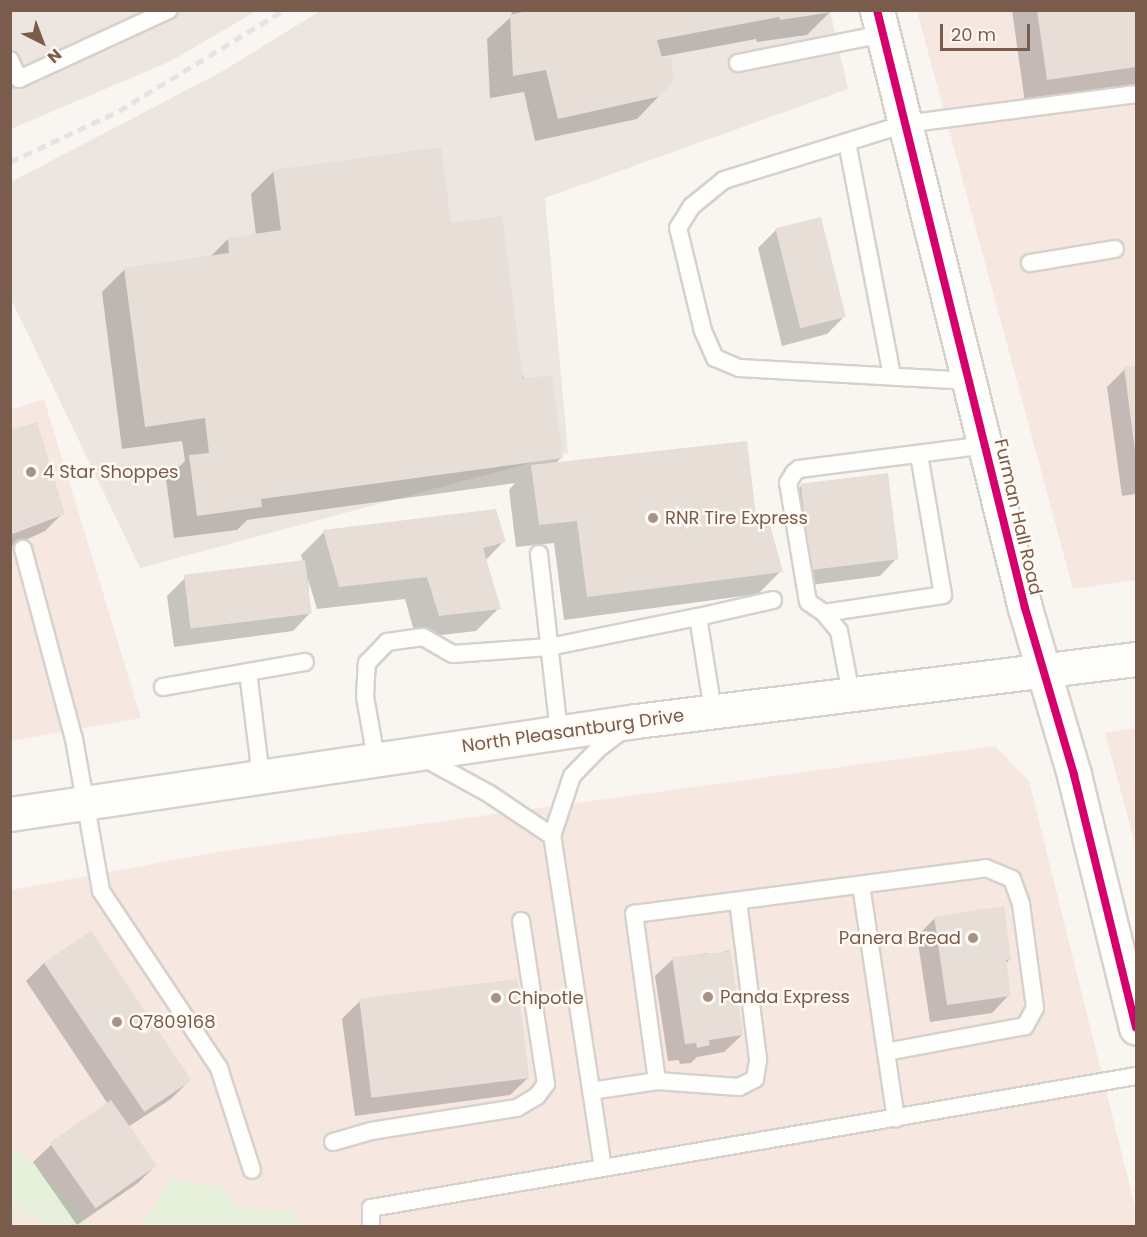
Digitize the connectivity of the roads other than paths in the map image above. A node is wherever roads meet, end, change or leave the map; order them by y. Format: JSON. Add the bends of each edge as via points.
{"nodes":[{"id":1,"x":169,"y":10,"type":"edge"},
{"id":2,"x":880,"y":22,"type":"edge"},
{"id":3,"x":10,"y":60,"type":"edge"},
{"id":4,"x":738,"y":63,"type":"dead end"},
{"id":5,"x":1137,"y":94,"type":"edge"},
{"id":6,"x":905,"y":124,"type":"junction"},
{"id":7,"x":847,"y":142,"type":"junction"},
{"id":8,"x":1114,"y":249,"type":"dead end"},
{"id":9,"x":1030,"y":263,"type":"dead end"},
{"id":10,"x":892,"y":376,"type":"junction"},
{"id":11,"x":970,"y":381,"type":"junction"},
{"id":12,"x":986,"y":445,"type":"junction"},
{"id":13,"x":919,"y":454,"type":"junction"},
{"id":14,"x":23,"y":549,"type":"dead end"},
{"id":15,"x":539,"y":554,"type":"dead end"},
{"id":16,"x":773,"y":600,"type":"dead end"},
{"id":17,"x":825,"y":613,"type":"junction"},
{"id":18,"x":698,"y":617,"type":"junction"},
{"id":19,"x":549,"y":647,"type":"junction"},
{"id":20,"x":1137,"y":659,"type":"edge"},
{"id":21,"x":305,"y":662,"type":"dead end"},
{"id":22,"x":248,"y":672,"type":"junction"},
{"id":23,"x":1046,"y":672,"type":"junction"},
{"id":24,"x":163,"y":687,"type":"dead end"},
{"id":25,"x":851,"y":694,"type":"junction"},
{"id":26,"x":714,"y":711,"type":"junction"},
{"id":27,"x":636,"y":721,"type":"junction"},
{"id":28,"x":559,"y":732,"type":"junction"},
{"id":29,"x":416,"y":753,"type":"junction"},
{"id":30,"x":376,"y":758,"type":"junction"},
{"id":31,"x":261,"y":776,"type":"junction"},
{"id":32,"x":87,"y":802,"type":"junction"},
{"id":33,"x":10,"y":814,"type":"edge"},
{"id":34,"x":552,"y":836,"type":"junction"},
{"id":35,"x":861,"y":885,"type":"junction"},
{"id":36,"x":738,"y":901,"type":"junction"},
{"id":37,"x":520,"y":921,"type":"dead end"},
{"id":38,"x":1137,"y":1028,"type":"edge"},
{"id":39,"x":886,"y":1052,"type":"junction"},
{"id":40,"x":1137,"y":1076,"type":"edge"},
{"id":41,"x":657,"y":1082,"type":"junction"},
{"id":42,"x":591,"y":1091,"type":"junction"},
{"id":43,"x":896,"y":1118,"type":"junction"},
{"id":44,"x":333,"y":1142,"type":"dead end"},
{"id":45,"x":603,"y":1168,"type":"junction"},
{"id":46,"x":252,"y":1170,"type":"dead end"},
{"id":47,"x":371,"y":1227,"type":"edge"}],
"edges":[{"from":1,"to":3,"type":"lane","via":[[19,79]]},
{"from":2,"to":4,"type":"lane"},
{"from":2,"to":6,"type":"main road","name":"Furman Hall Road"},
{"from":5,"to":6,"type":"lane"},
{"from":6,"to":7,"type":"lane"},
{"from":6,"to":11,"type":"main road","name":"Furman Hall Road"},
{"from":7,"to":10,"type":"lane"},
{"from":7,"to":10,"type":"lane","via":[[724,180],[692,206],[678,228],[703,332],[715,358],[739,368]]},
{"from":8,"to":9,"type":"lane"},
{"from":10,"to":11,"type":"lane"},
{"from":11,"to":12,"type":"main road","name":"Furman Hall Road"},
{"from":12,"to":13,"type":"lane"},
{"from":12,"to":23,"type":"main road","name":"Furman Hall Road","via":[[1025,608]]},
{"from":13,"to":17,"type":"lane","via":[[943,595]]},
{"from":13,"to":17,"type":"lane","via":[[799,469],[788,483],[808,602]]},
{"from":14,"to":32,"type":"lane"},
{"from":15,"to":19,"type":"lane"},
{"from":16,"to":18,"type":"lane"},
{"from":17,"to":25,"type":"lane","via":[[839,631]]},
{"from":18,"to":19,"type":"lane"},
{"from":18,"to":26,"type":"lane"},
{"from":19,"to":28,"type":"lane"},
{"from":19,"to":30,"type":"lane","via":[[453,654],[423,637],[387,642],[366,663],[364,697]]},
{"from":20,"to":23,"type":"main road","name":"North Pleasantburg Drive"},
{"from":21,"to":22,"type":"lane"},
{"from":22,"to":24,"type":"lane"},
{"from":22,"to":31,"type":"lane"},
{"from":23,"to":25,"type":"main road","name":"North Pleasantburg Drive"},
{"from":23,"to":38,"type":"main road","name":"Furman Hall Road"},
{"from":25,"to":26,"type":"main road","name":"North Pleasantburg Drive"},
{"from":26,"to":27,"type":"main road","name":"North Pleasantburg Drive"},
{"from":27,"to":28,"type":"main road","name":"North Pleasantburg Drive"},
{"from":27,"to":34,"type":"lane","via":[[599,748],[572,776]]},
{"from":28,"to":29,"type":"main road","name":"North Pleasantburg Drive"},
{"from":29,"to":30,"type":"main road","name":"North Pleasantburg Drive"},
{"from":29,"to":34,"type":"lane","via":[[488,793]]},
{"from":30,"to":31,"type":"main road","name":"North Pleasantburg Drive"},
{"from":31,"to":32,"type":"main road","name":"North Pleasantburg Drive"},
{"from":32,"to":33,"type":"main road","name":"North Pleasantburg Drive"},
{"from":32,"to":46,"type":"lane","via":[[101,891],[219,1068]]},
{"from":34,"to":42,"type":"lane"},
{"from":35,"to":36,"type":"lane"},
{"from":35,"to":39,"type":"lane"},
{"from":35,"to":39,"type":"lane","via":[[986,868],[1012,879],[1018,890],[1035,1008],[1024,1026]]},
{"from":36,"to":41,"type":"lane","via":[[634,914]]},
{"from":36,"to":41,"type":"lane","via":[[758,1059],[755,1078],[740,1087]]},
{"from":37,"to":44,"type":"lane","via":[[546,1084],[537,1096],[517,1108],[371,1131]]},
{"from":39,"to":43,"type":"lane"},
{"from":40,"to":43,"type":"lane"},
{"from":41,"to":42,"type":"lane"},
{"from":42,"to":45,"type":"lane"},
{"from":43,"to":45,"type":"lane"},
{"from":45,"to":47,"type":"lane","via":[[371,1208]]}]}
